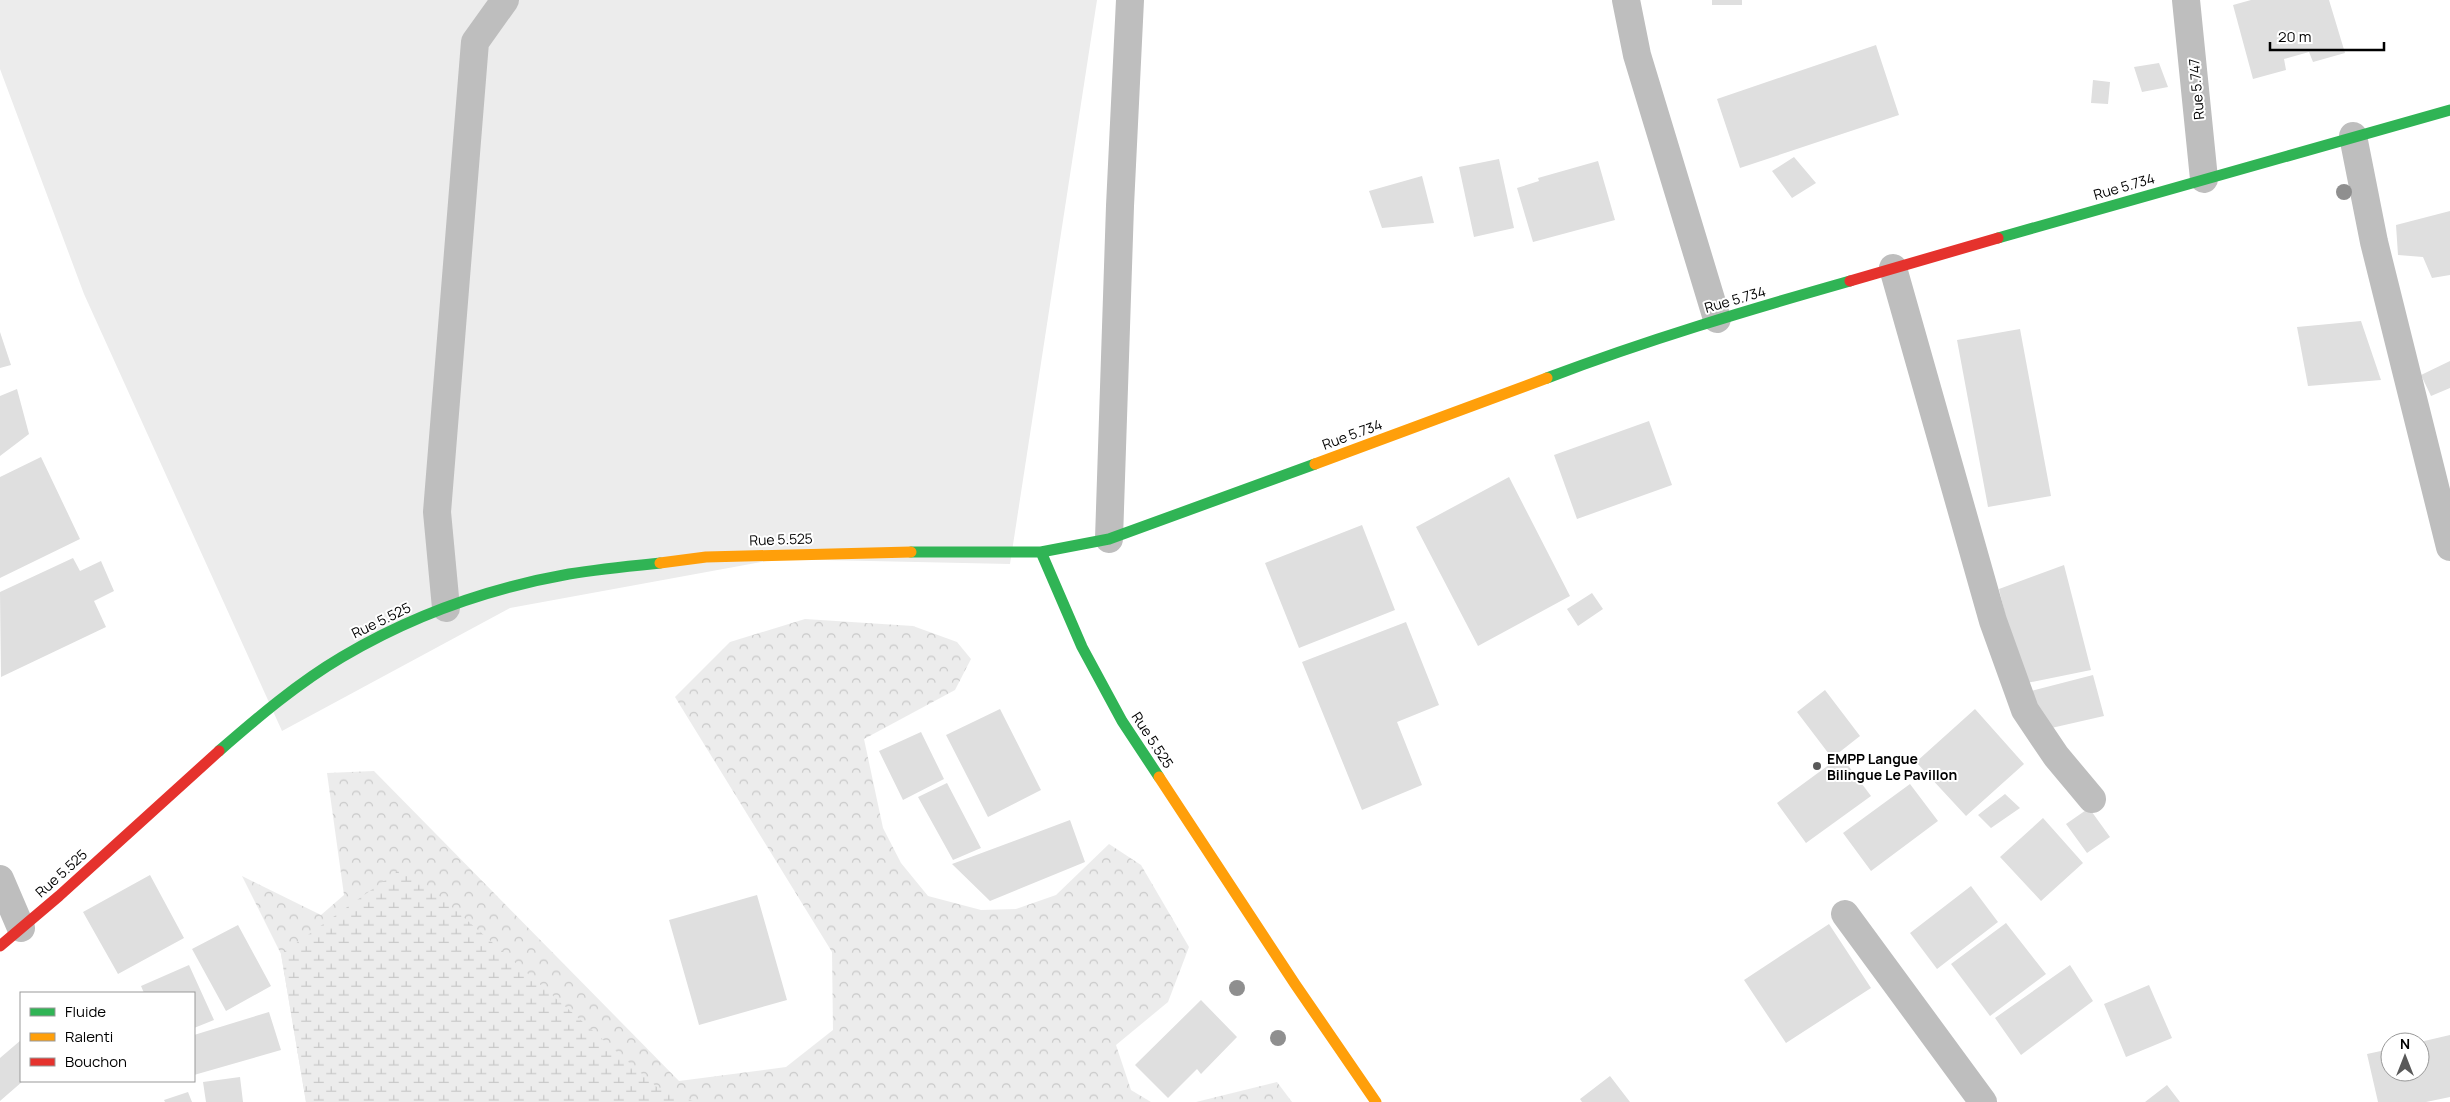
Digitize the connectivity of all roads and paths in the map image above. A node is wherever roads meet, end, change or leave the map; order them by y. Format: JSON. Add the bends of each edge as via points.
{"nodes":[{"id":1,"x":505,"y":0,"type":"edge"},
{"id":2,"x":1130,"y":0,"type":"edge"},
{"id":3,"x":1626,"y":0,"type":"edge"},
{"id":4,"x":2186,"y":0,"type":"edge"},
{"id":5,"x":2450,"y":110,"type":"edge"},
{"id":6,"x":2353,"y":136,"type":"junction"},
{"id":7,"x":2204,"y":179,"type":"junction"},
{"id":8,"x":1893,"y":268,"type":"junction"},
{"id":9,"x":1717,"y":319,"type":"junction"},
{"id":10,"x":1109,"y":539,"type":"junction"},
{"id":11,"x":2450,"y":547,"type":"edge"},
{"id":12,"x":1041,"y":552,"type":"junction"},
{"id":13,"x":446,"y":608,"type":"junction"},
{"id":14,"x":2092,"y":799,"type":"dead end"},
{"id":15,"x":0,"y":879,"type":"edge"},
{"id":16,"x":1845,"y":914,"type":"dead end"},
{"id":17,"x":21,"y":928,"type":"junction"},
{"id":18,"x":0,"y":946,"type":"edge"},
{"id":19,"x":1376,"y":1102,"type":"edge"},
{"id":20,"x":1983,"y":1102,"type":"edge"}],
"edges":[{"from":1,"to":13,"type":"street","via":[[475,42],[437,512]]},
{"from":2,"to":10,"type":"street"},
{"from":3,"to":9,"type":"street","via":[[1637,55]]},
{"from":4,"to":7,"type":"street","name":"Rue 5.747"},
{"from":5,"to":6,"type":"street","name":"Rue 5.734"},
{"from":6,"to":7,"type":"street","name":"Rue 5.734"},
{"from":6,"to":11,"type":"street","via":[[2374,242]]},
{"from":7,"to":8,"type":"street","name":"Rue 5.734"},
{"from":8,"to":9,"type":"street","name":"Rue 5.734"},
{"from":8,"to":14,"type":"street","via":[[1990,612],[2025,710],[2056,756]]},
{"from":9,"to":10,"type":"street","name":"Rue 5.734","via":[[1605,356]]},
{"from":10,"to":12,"type":"street","name":"Rue 5.734"},
{"from":12,"to":13,"type":"street","name":"Rue 5.525","via":[[863,552],[706,557],[569,574],[482,594]]},
{"from":12,"to":19,"type":"street","name":"Rue 5.525","via":[[1082,647],[1122,721]]},
{"from":13,"to":17,"type":"street","name":"Rue 5.525","via":[[342,657],[266,710]]},
{"from":15,"to":17,"type":"street"},
{"from":16,"to":20,"type":"street"},
{"from":17,"to":18,"type":"street","name":"Rue 5.525"}]}
